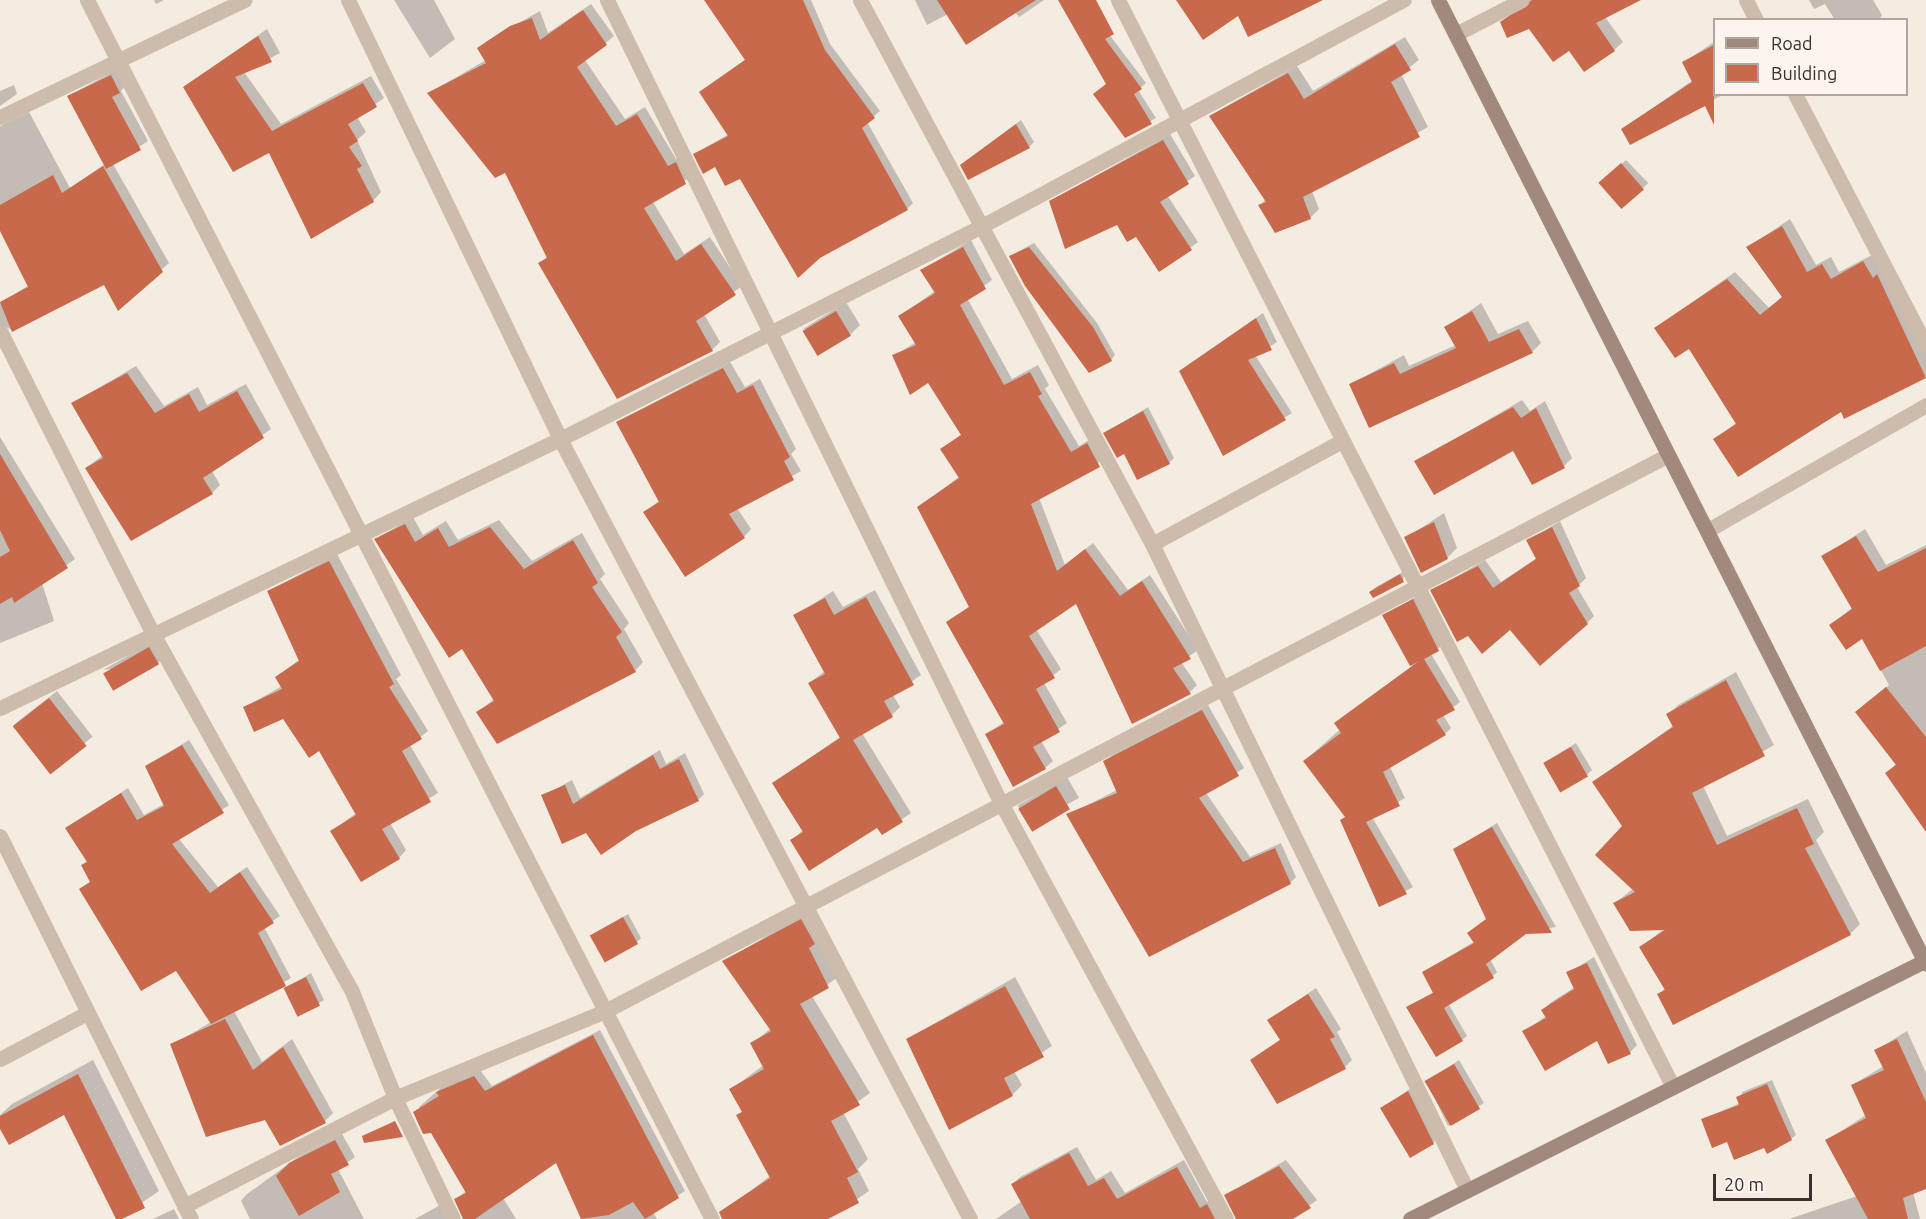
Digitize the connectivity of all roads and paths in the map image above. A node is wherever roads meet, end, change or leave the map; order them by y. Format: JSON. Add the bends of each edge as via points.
{"nodes":[{"id":1,"x":87,"y":0,"type":"edge"},
{"id":2,"x":244,"y":0,"type":"edge"},
{"id":3,"x":348,"y":0,"type":"edge"},
{"id":4,"x":608,"y":0,"type":"edge"},
{"id":5,"x":860,"y":0,"type":"edge"},
{"id":6,"x":1118,"y":0,"type":"edge"},
{"id":7,"x":1404,"y":0,"type":"edge"},
{"id":8,"x":1438,"y":0,"type":"edge"},
{"id":9,"x":1522,"y":0,"type":"edge"},
{"id":10,"x":1746,"y":0,"type":"edge"},
{"id":11,"x":1755,"y":18,"type":"edge"},
{"id":12,"x":1456,"y":34,"type":"junction"},
{"id":13,"x":119,"y":59,"type":"junction"},
{"id":14,"x":1796,"y":96,"type":"edge"},
{"id":15,"x":0,"y":117,"type":"edge"},
{"id":16,"x":1180,"y":124,"type":"junction"},
{"id":17,"x":978,"y":228,"type":"junction"},
{"id":18,"x":0,"y":331,"type":"edge"},
{"id":19,"x":768,"y":334,"type":"junction"},
{"id":20,"x":1926,"y":346,"type":"edge"},
{"id":21,"x":1926,"y":405,"type":"edge"},
{"id":22,"x":560,"y":439,"type":"junction"},
{"id":23,"x":1341,"y":442,"type":"junction"},
{"id":24,"x":1668,"y":455,"type":"junction"},
{"id":25,"x":1708,"y":530,"type":"junction"},
{"id":26,"x":359,"y":537,"type":"junction"},
{"id":27,"x":1152,"y":544,"type":"junction"},
{"id":28,"x":1415,"y":583,"type":"junction"},
{"id":29,"x":152,"y":632,"type":"junction"},
{"id":30,"x":1223,"y":685,"type":"junction"},
{"id":31,"x":0,"y":708,"type":"edge"},
{"id":32,"x":1000,"y":801,"type":"junction"},
{"id":33,"x":0,"y":836,"type":"edge"},
{"id":34,"x":807,"y":903,"type":"junction"},
{"id":35,"x":1925,"y":963,"type":"edge"},
{"id":36,"x":607,"y":1010,"type":"junction"},
{"id":37,"x":87,"y":1013,"type":"junction"},
{"id":38,"x":0,"y":1059,"type":"edge"},
{"id":39,"x":1672,"y":1084,"type":"junction"},
{"id":40,"x":394,"y":1098,"type":"junction"},
{"id":41,"x":1467,"y":1190,"type":"junction"},
{"id":42,"x":188,"y":1213,"type":"edge"},
{"id":43,"x":453,"y":1219,"type":"edge"},
{"id":44,"x":712,"y":1219,"type":"edge"},
{"id":45,"x":970,"y":1219,"type":"edge"},
{"id":46,"x":1226,"y":1219,"type":"edge"},
{"id":47,"x":1410,"y":1219,"type":"edge"}],
"edges":[{"from":1,"to":13,"type":"street"},
{"from":2,"to":13,"type":"street"},
{"from":3,"to":22,"type":"street"},
{"from":4,"to":19,"type":"street"},
{"from":5,"to":17,"type":"street"},
{"from":6,"to":16,"type":"street"},
{"from":7,"to":16,"type":"street"},
{"from":8,"to":12,"type":"street"},
{"from":9,"to":12,"type":"street"},
{"from":10,"to":11,"type":"street"},
{"from":12,"to":24,"type":"street"},
{"from":13,"to":15,"type":"street"},
{"from":13,"to":26,"type":"street"},
{"from":14,"to":20,"type":"street"},
{"from":16,"to":17,"type":"street"},
{"from":16,"to":23,"type":"street"},
{"from":17,"to":19,"type":"street"},
{"from":17,"to":27,"type":"street"},
{"from":18,"to":29,"type":"street"},
{"from":19,"to":22,"type":"street"},
{"from":19,"to":32,"type":"street"},
{"from":21,"to":25,"type":"street"},
{"from":22,"to":26,"type":"street"},
{"from":22,"to":34,"type":"street"},
{"from":23,"to":27,"type":"street"},
{"from":23,"to":28,"type":"street"},
{"from":24,"to":25,"type":"street"},
{"from":24,"to":28,"type":"street"},
{"from":25,"to":35,"type":"street"},
{"from":26,"to":29,"type":"street"},
{"from":26,"to":36,"type":"street"},
{"from":27,"to":30,"type":"street"},
{"from":28,"to":30,"type":"street"},
{"from":28,"to":39,"type":"street"},
{"from":29,"to":31,"type":"street"},
{"from":29,"to":40,"type":"street","via":[[351,989]]},
{"from":30,"to":32,"type":"street"},
{"from":30,"to":41,"type":"street"},
{"from":32,"to":34,"type":"street"},
{"from":32,"to":46,"type":"street"},
{"from":33,"to":37,"type":"street"},
{"from":34,"to":36,"type":"street"},
{"from":34,"to":45,"type":"street"},
{"from":35,"to":39,"type":"street"},
{"from":36,"to":40,"type":"street"},
{"from":36,"to":44,"type":"street"},
{"from":37,"to":38,"type":"street"},
{"from":37,"to":42,"type":"street"},
{"from":39,"to":41,"type":"street"},
{"from":40,"to":42,"type":"street"},
{"from":40,"to":43,"type":"street"},
{"from":41,"to":47,"type":"street"}]}
